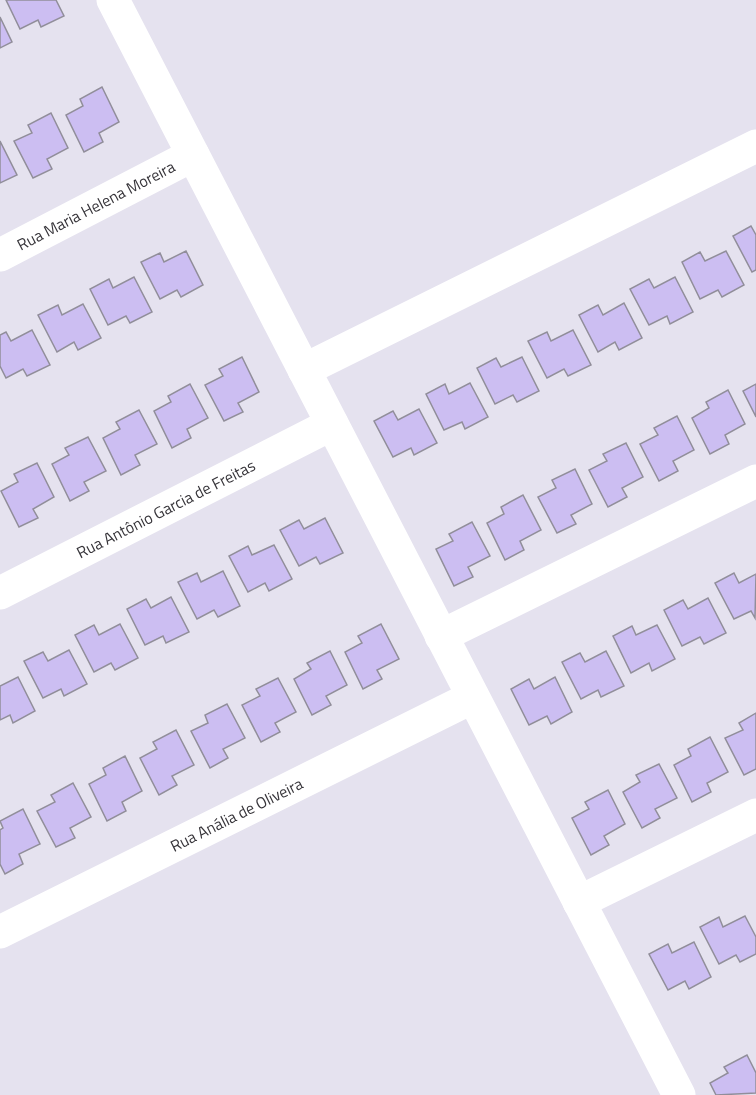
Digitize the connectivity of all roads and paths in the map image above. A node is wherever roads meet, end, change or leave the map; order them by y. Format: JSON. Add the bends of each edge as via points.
{"nodes":[{"id":1,"x":113,"y":0,"type":"edge"},
{"id":2,"x":756,"y":146,"type":"edge"},
{"id":3,"x":193,"y":155,"type":"junction"},
{"id":4,"x":0,"y":255,"type":"edge"},
{"id":5,"x":304,"y":370,"type":"junction"},
{"id":6,"x":332,"y":424,"type":"junction"},
{"id":7,"x":756,"y":481,"type":"edge"},
{"id":8,"x":0,"y":593,"type":"edge"},
{"id":9,"x":441,"y":636,"type":"junction"},
{"id":10,"x":473,"y":697,"type":"junction"},
{"id":11,"x":756,"y":815,"type":"edge"},
{"id":12,"x":579,"y":902,"type":"junction"},
{"id":13,"x":0,"y":932,"type":"edge"},
{"id":14,"x":679,"y":1095,"type":"edge"}],
"edges":[{"from":1,"to":3,"type":"street"},
{"from":2,"to":5,"type":"street"},
{"from":3,"to":4,"type":"street","name":"Rua Maria Helena Moreira"},
{"from":3,"to":5,"type":"street"},
{"from":5,"to":6,"type":"street"},
{"from":6,"to":8,"type":"street","name":"Rua Antônio Garcia de Freitas"},
{"from":6,"to":9,"type":"street"},
{"from":7,"to":9,"type":"street"},
{"from":9,"to":10,"type":"street"},
{"from":10,"to":12,"type":"street"},
{"from":10,"to":13,"type":"street","name":"Rua Anália de Oliveira"},
{"from":11,"to":12,"type":"street"},
{"from":12,"to":14,"type":"street"}]}
